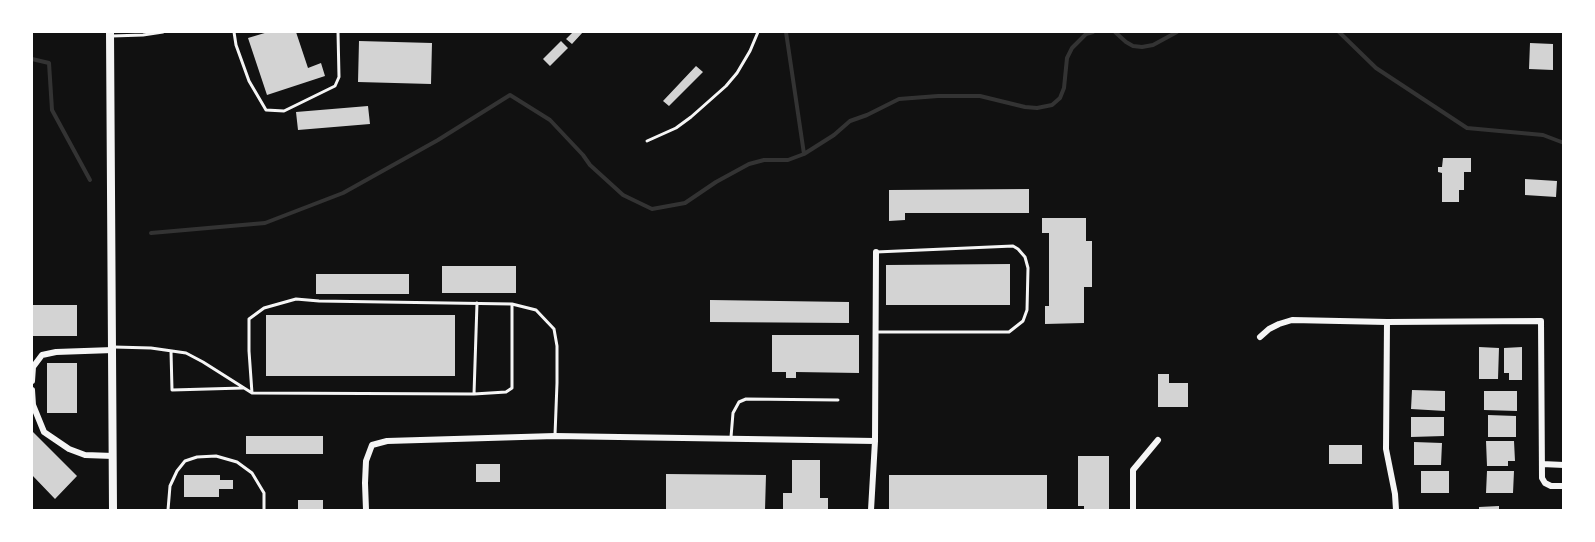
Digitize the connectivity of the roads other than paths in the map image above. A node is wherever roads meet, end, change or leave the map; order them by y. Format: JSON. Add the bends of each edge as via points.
{"nodes":[{"id":1,"x":163,"y":32,"type":"edge"},
{"id":2,"x":234,"y":32,"type":"edge"},
{"id":3,"x":338,"y":32,"type":"edge"},
{"id":4,"x":758,"y":32,"type":"edge"},
{"id":5,"x":110,"y":34,"type":"edge"},
{"id":6,"x":647,"y":141,"type":"dead end"},
{"id":7,"x":876,"y":252,"type":"joint"},
{"id":8,"x":477,"y":303,"type":"junction"},
{"id":9,"x":512,"y":304,"type":"junction"},
{"id":10,"x":1387,"y":322,"type":"junction"},
{"id":11,"x":876,"y":332,"type":"junction"},
{"id":12,"x":1260,"y":337,"type":"dead end"},
{"id":13,"x":113,"y":348,"type":"junction"},
{"id":14,"x":171,"y":351,"type":"junction"},
{"id":15,"x":32,"y":381,"type":"edge"},
{"id":16,"x":244,"y":388,"type":"junction"},
{"id":17,"x":32,"y":390,"type":"edge"},
{"id":18,"x":252,"y":393,"type":"junction"},
{"id":19,"x":474,"y":394,"type":"junction"},
{"id":20,"x":838,"y":400,"type":"dead end"},
{"id":21,"x":555,"y":436,"type":"junction"},
{"id":22,"x":730,"y":439,"type":"junction"},
{"id":23,"x":1158,"y":440,"type":"dead end"},
{"id":24,"x":875,"y":441,"type":"junction"},
{"id":25,"x":113,"y":456,"type":"junction"},
{"id":26,"x":1542,"y":464,"type":"junction"},
{"id":27,"x":1563,"y":465,"type":"edge"},
{"id":28,"x":1563,"y":486,"type":"edge"},
{"id":29,"x":113,"y":510,"type":"edge"},
{"id":30,"x":168,"y":510,"type":"edge"},
{"id":31,"x":264,"y":510,"type":"edge"},
{"id":32,"x":366,"y":510,"type":"edge"},
{"id":33,"x":871,"y":510,"type":"edge"},
{"id":34,"x":1133,"y":510,"type":"edge"},
{"id":35,"x":1396,"y":510,"type":"edge"}],
"edges":[{"from":1,"to":5,"type":"lane"},
{"from":2,"to":3,"type":"lane","via":[[249,81],[266,110],[284,111],[335,86],[339,77]]},
{"from":4,"to":6,"type":"lane","via":[[737,73],[709,103],[675,128]]},
{"from":5,"to":13,"type":"main road"},
{"from":7,"to":11,"type":"street"},
{"from":7,"to":11,"type":"lane","via":[[1013,246],[1025,257],[1028,268],[1023,321],[1009,332]]},
{"from":8,"to":9,"type":"lane"},
{"from":8,"to":18,"type":"lane","via":[[296,299],[264,308],[249,319]]},
{"from":8,"to":19,"type":"lane"},
{"from":9,"to":19,"type":"lane","via":[[512,388],[506,392]]},
{"from":9,"to":21,"type":"lane","via":[[536,310],[554,329]]},
{"from":10,"to":12,"type":"street","via":[[1292,320]]},
{"from":10,"to":26,"type":"street","via":[[1541,321]]},
{"from":10,"to":35,"type":"street","via":[[1386,449]]},
{"from":11,"to":24,"type":"street"},
{"from":13,"to":14,"type":"lane"},
{"from":13,"to":15,"type":"street","via":[[42,355],[33,367]]},
{"from":13,"to":25,"type":"main road"},
{"from":14,"to":16,"type":"lane","via":[[186,353]]},
{"from":14,"to":16,"type":"lane","via":[[172,390]]},
{"from":16,"to":18,"type":"lane"},
{"from":17,"to":25,"type":"street","via":[[33,405],[44,432],[85,455]]},
{"from":18,"to":19,"type":"lane"},
{"from":20,"to":22,"type":"lane","via":[[746,399],[739,402],[733,413]]},
{"from":21,"to":22,"type":"street"},
{"from":21,"to":32,"type":"street","via":[[387,441],[372,445],[366,461]]},
{"from":22,"to":24,"type":"street"},
{"from":23,"to":34,"type":"street","via":[[1133,470]]},
{"from":24,"to":33,"type":"street"},
{"from":25,"to":29,"type":"main road"},
{"from":26,"to":27,"type":"street"},
{"from":26,"to":28,"type":"street","via":[[1545,483]]},
{"from":30,"to":31,"type":"lane","via":[[170,486],[185,461],[216,456],[237,462],[252,473],[264,493]]}]}
